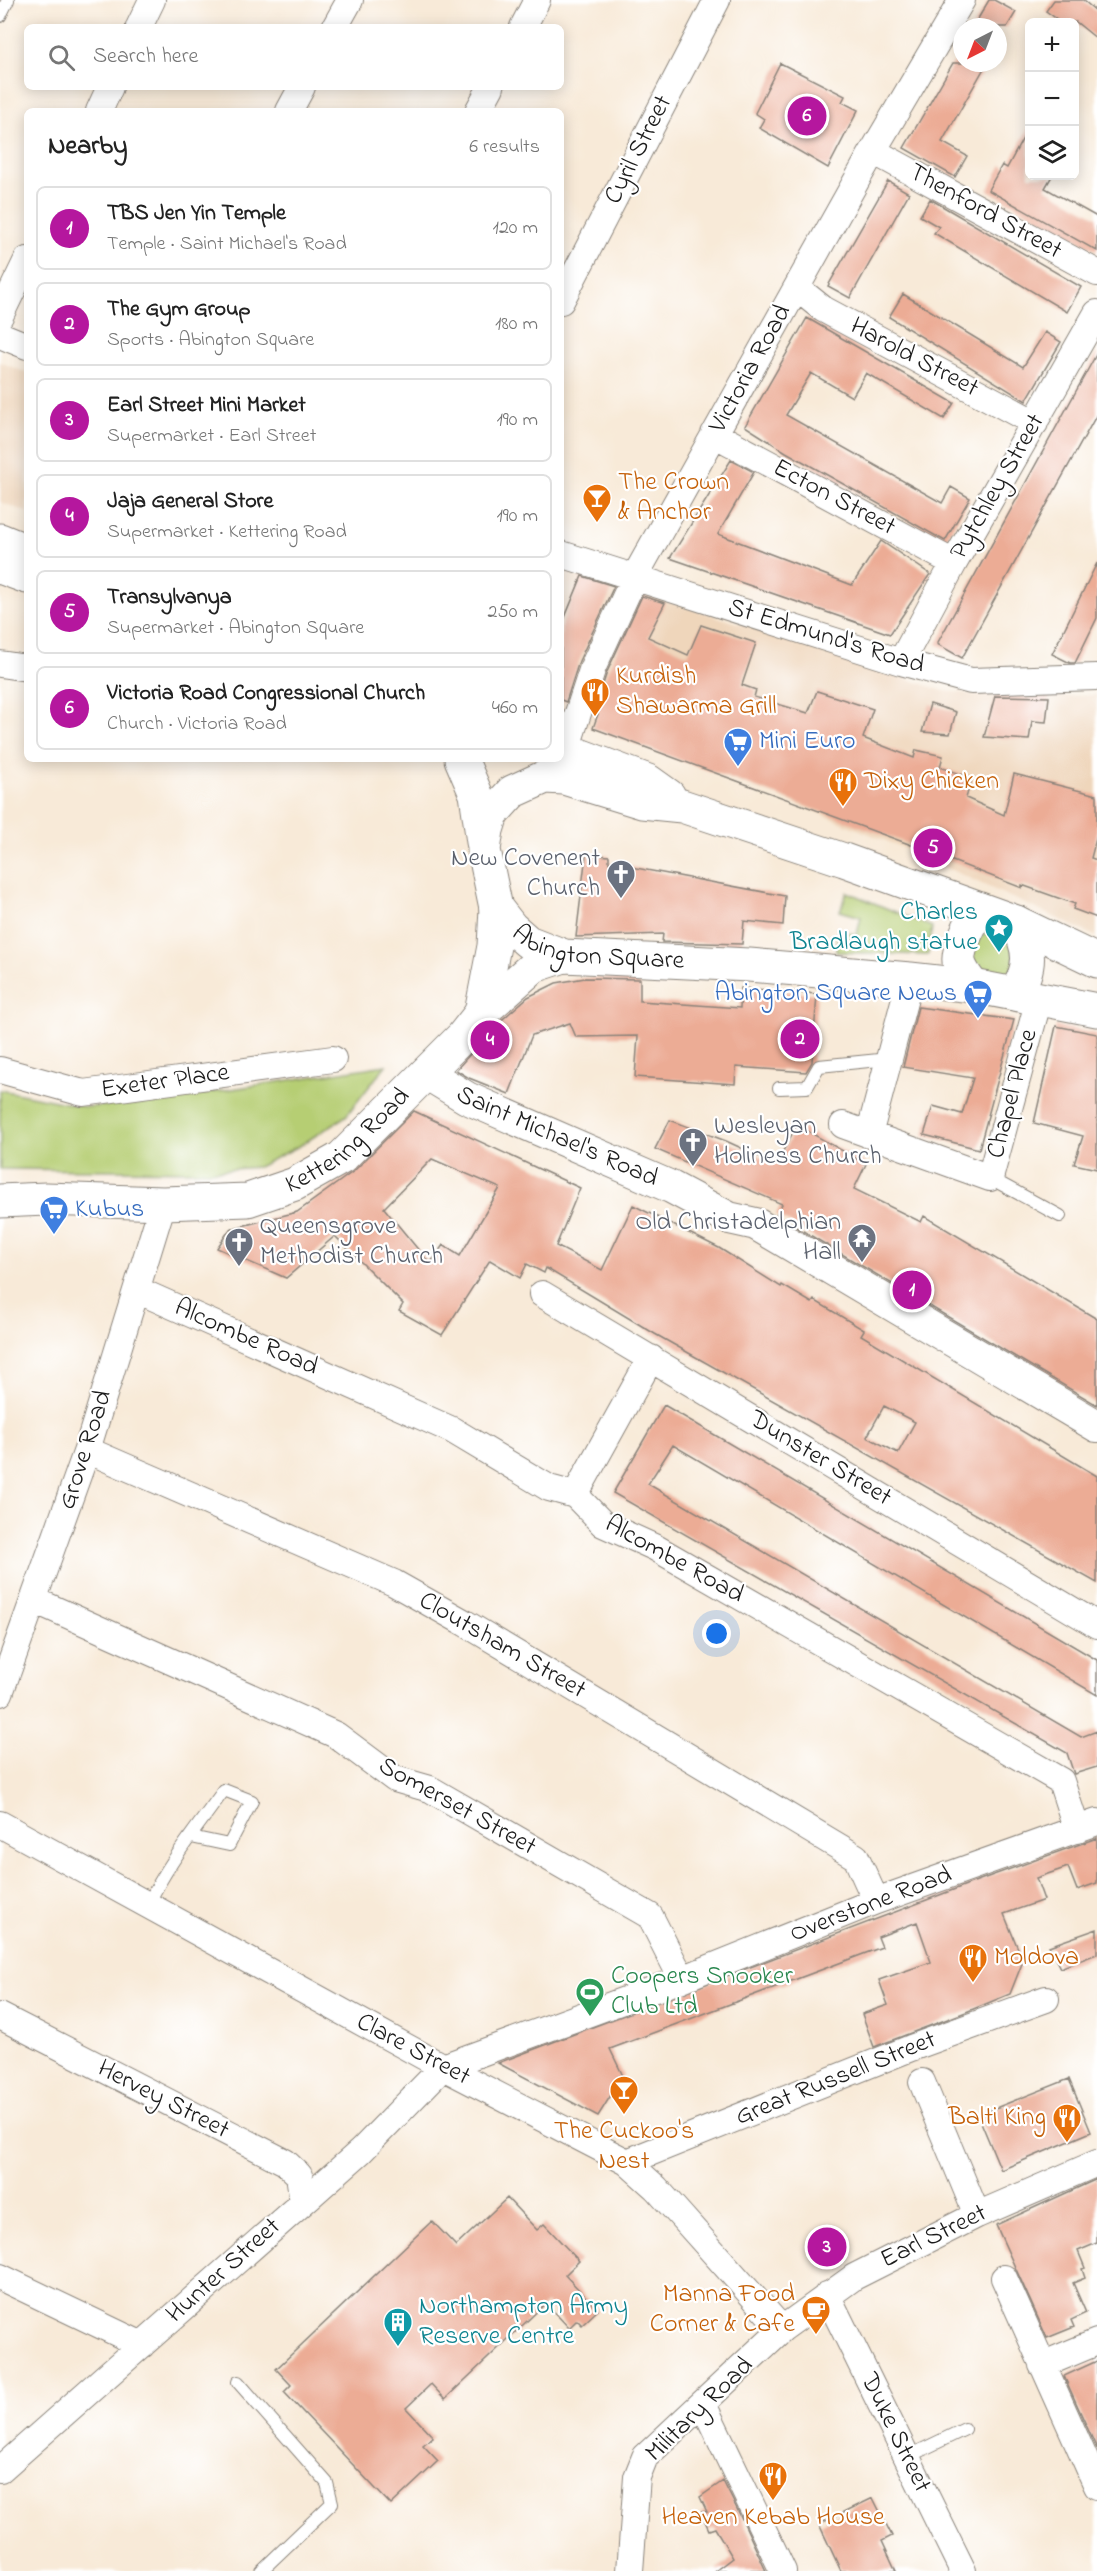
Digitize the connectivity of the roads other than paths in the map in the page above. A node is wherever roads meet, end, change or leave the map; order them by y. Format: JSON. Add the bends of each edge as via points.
{"nodes":[{"id":1,"x":8,"y":0,"type":"edge"},
{"id":2,"x":152,"y":0,"type":"edge"},
{"id":3,"x":350,"y":0,"type":"edge"},
{"id":4,"x":537,"y":0,"type":"edge"},
{"id":5,"x":717,"y":0,"type":"edge"},
{"id":6,"x":962,"y":0,"type":"edge"},
{"id":7,"x":0,"y":16,"type":"edge"},
{"id":8,"x":140,"y":24,"type":"edge"},
{"id":9,"x":337,"y":24,"type":"edge"},
{"id":10,"x":525,"y":24,"type":"edge"},
{"id":11,"x":109,"y":90,"type":"edge"},
{"id":12,"x":300,"y":90,"type":"edge"},
{"id":13,"x":488,"y":90,"type":"edge"},
{"id":14,"x":100,"y":108,"type":"edge"},
{"id":15,"x":292,"y":108,"type":"edge"},
{"id":16,"x":480,"y":108,"type":"edge"},
{"id":17,"x":873,"y":151,"type":"junction"},
{"id":18,"x":24,"y":266,"type":"edge"},
{"id":19,"x":1097,"y":273,"type":"edge"},
{"id":20,"x":797,"y":288,"type":"junction"},
{"id":21,"x":564,"y":295,"type":"edge"},
{"id":22,"x":1097,"y":313,"type":"edge"},
{"id":23,"x":0,"y":316,"type":"edge"},
{"id":24,"x":0,"y":335,"type":"edge"},
{"id":25,"x":24,"y":345,"type":"edge"},
{"id":26,"x":1035,"y":423,"type":"junction"},
{"id":27,"x":714,"y":434,"type":"junction"},
{"id":28,"x":6,"y":550,"type":"edge"},
{"id":29,"x":564,"y":555,"type":"edge"},
{"id":30,"x":954,"y":563,"type":"junction"},
{"id":31,"x":24,"y":573,"type":"edge"},
{"id":32,"x":634,"y":578,"type":"junction"},
{"id":33,"x":901,"y":662,"type":"junction"},
{"id":34,"x":0,"y":664,"type":"edge"},
{"id":35,"x":24,"y":668,"type":"edge"},
{"id":36,"x":1096,"y":675,"type":"edge"},
{"id":37,"x":564,"y":746,"type":"edge"},
{"id":38,"x":564,"y":749,"type":"edge"},
{"id":39,"x":462,"y":762,"type":"edge"},
{"id":40,"x":682,"y":806,"type":"junction"},
{"id":41,"x":484,"y":850,"type":"junction"},
{"id":42,"x":496,"y":908,"type":"junction"},
{"id":43,"x":979,"y":909,"type":"junction"},
{"id":44,"x":1016,"y":922,"type":"junction"},
{"id":45,"x":564,"y":956,"type":"junction"},
{"id":46,"x":1097,"y":961,"type":"edge"},
{"id":47,"x":910,"y":979,"type":"junction"},
{"id":48,"x":973,"y":986,"type":"junction"},
{"id":49,"x":1027,"y":997,"type":"junction"},
{"id":50,"x":1097,"y":1010,"type":"edge"},
{"id":51,"x":481,"y":1013,"type":"junction"},
{"id":52,"x":333,"y":1059,"type":"dead end"},
{"id":53,"x":889,"y":1059,"type":"junction"},
{"id":54,"x":0,"y":1070,"type":"edge"},
{"id":55,"x":426,"y":1073,"type":"junction"},
{"id":56,"x":779,"y":1088,"type":"dead end"},
{"id":57,"x":843,"y":1125,"type":"dead end"},
{"id":58,"x":869,"y":1135,"type":"junction"},
{"id":59,"x":990,"y":1178,"type":"junction"},
{"id":60,"x":0,"y":1201,"type":"edge"},
{"id":61,"x":163,"y":1203,"type":"junction"},
{"id":62,"x":1060,"y":1216,"type":"dead end"},
{"id":63,"x":137,"y":1290,"type":"junction"},
{"id":64,"x":542,"y":1294,"type":"dead end"},
{"id":65,"x":651,"y":1358,"type":"junction"},
{"id":66,"x":1097,"y":1426,"type":"edge"},
{"id":67,"x":87,"y":1450,"type":"junction"},
{"id":68,"x":575,"y":1495,"type":"junction"},
{"id":69,"x":34,"y":1600,"type":"junction"},
{"id":70,"x":1097,"y":1624,"type":"edge"},
{"id":71,"x":0,"y":1693,"type":"edge"},
{"id":72,"x":0,"y":1824,"type":"edge"},
{"id":73,"x":1087,"y":1826,"type":"edge"},
{"id":74,"x":191,"y":1837,"type":"junction"},
{"id":75,"x":876,"y":1901,"type":"junction"},
{"id":76,"x":148,"y":1905,"type":"junction"},
{"id":77,"x":682,"y":1979,"type":"junction"},
{"id":78,"x":1046,"y":1999,"type":"dead end"},
{"id":79,"x":0,"y":2016,"type":"edge"},
{"id":80,"x":443,"y":2067,"type":"junction"},
{"id":81,"x":922,"y":2082,"type":"dead end"},
{"id":82,"x":627,"y":2162,"type":"junction"},
{"id":83,"x":1097,"y":2163,"type":"edge"},
{"id":84,"x":303,"y":2202,"type":"junction"},
{"id":85,"x":977,"y":2216,"type":"junction"},
{"id":86,"x":0,"y":2277,"type":"edge"},
{"id":87,"x":1004,"y":2278,"type":"dead end"},
{"id":88,"x":827,"y":2295,"type":"junction"},
{"id":89,"x":782,"y":2330,"type":"junction"},
{"id":90,"x":1097,"y":2342,"type":"edge"},
{"id":91,"x":142,"y":2344,"type":"junction"},
{"id":92,"x":1042,"y":2365,"type":"junction"},
{"id":93,"x":238,"y":2382,"type":"dead end"},
{"id":94,"x":703,"y":2404,"type":"junction"},
{"id":95,"x":965,"y":2429,"type":"dead end"},
{"id":96,"x":907,"y":2457,"type":"junction"},
{"id":97,"x":0,"y":2470,"type":"edge"},
{"id":98,"x":1097,"y":2486,"type":"edge"},
{"id":99,"x":261,"y":2571,"type":"edge"},
{"id":100,"x":630,"y":2571,"type":"edge"},
{"id":101,"x":783,"y":2571,"type":"edge"},
{"id":102,"x":963,"y":2571,"type":"edge"}],
"edges":[{"from":1,"to":7,"type":"lane"},
{"from":2,"to":8,"type":"street"},
{"from":3,"to":9,"type":"street"},
{"from":4,"to":10,"type":"street"},
{"from":5,"to":21,"type":"street","name":"Cyril Street"},
{"from":6,"to":17,"type":"street","name":"Victoria Road"},
{"from":11,"to":14,"type":"street"},
{"from":12,"to":15,"type":"street"},
{"from":13,"to":16,"type":"street"},
{"from":17,"to":19,"type":"street","name":"Thenford Street"},
{"from":17,"to":20,"type":"street","name":"Victoria Road"},
{"from":18,"to":23,"type":"street"},
{"from":20,"to":26,"type":"street","name":"Harold Street","via":[[823,309]]},
{"from":20,"to":27,"type":"street","name":"Victoria Road"},
{"from":22,"to":26,"type":"street","name":"Pytchley Street"},
{"from":24,"to":25,"type":"street"},
{"from":26,"to":30,"type":"street","name":"Pytchley Street"},
{"from":27,"to":30,"type":"street","name":"Ecton Street"},
{"from":27,"to":32,"type":"street","name":"Victoria Road"},
{"from":28,"to":31,"type":"main road"},
{"from":29,"to":32,"type":"street","name":"St Edmund's Road"},
{"from":30,"to":33,"type":"street","name":"Pytchley Street"},
{"from":32,"to":33,"type":"street","name":"St Edmund's Road"},
{"from":32,"to":37,"type":"street","name":"Victoria Road","via":[[593,667]]},
{"from":33,"to":36,"type":"street","name":"St Edmund's Road","via":[[971,681]]},
{"from":34,"to":35,"type":"street"},
{"from":38,"to":40,"type":"main road","via":[[648,781]]},
{"from":39,"to":41,"type":"main road","via":[[476,794]]},
{"from":40,"to":41,"type":"main road","name":"Abington Square","via":[[642,802],[564,778],[545,777],[512,792],[501,802],[492,814]]},
{"from":40,"to":43,"type":"main road","name":"Abington Square"},
{"from":41,"to":42,"type":"main road","name":"Abington Square"},
{"from":42,"to":45,"type":"main road","name":"Abington Square","via":[[528,942]]},
{"from":42,"to":51,"type":"main road","via":[[494,946]]},
{"from":43,"to":44,"type":"main road","name":"Abington Square"},
{"from":43,"to":48,"type":"main road","via":[[968,927],[958,960]]},
{"from":44,"to":46,"type":"main road","name":"Abington Square"},
{"from":44,"to":49,"type":"main road","via":[[1029,952],[1023,980]]},
{"from":45,"to":47,"type":"main road","name":"Abington Square","via":[[749,965]]},
{"from":45,"to":51,"type":"main road","name":"Kettering Road","via":[[534,966]]},
{"from":47,"to":48,"type":"main road","name":"Abington Square"},
{"from":47,"to":53,"type":"street"},
{"from":48,"to":49,"type":"main road","name":"Abington Square"},
{"from":49,"to":50,"type":"main road","name":"Abington Square"},
{"from":49,"to":59,"type":"street","name":"Chapel Place"},
{"from":51,"to":55,"type":"main road","name":"Kettering Road"},
{"from":52,"to":54,"type":"street","name":"Exeter Place","via":[[83,1093]]},
{"from":53,"to":56,"type":"lane","via":[[819,1066],[807,1087]]},
{"from":53,"to":58,"type":"street"},
{"from":55,"to":61,"type":"main road","name":"Kettering Road","via":[[341,1158],[295,1184],[248,1200]]},
{"from":55,"to":66,"type":"street","name":"Saint Michael's Road","via":[[467,1098],[671,1187],[729,1218],[756,1224]]},
{"from":57,"to":58,"type":"street","name":"Chapel Place"},
{"from":58,"to":59,"type":"street","name":"Chapel Place"},
{"from":59,"to":62,"type":"lane"},
{"from":60,"to":61,"type":"main road","name":"Kettering Road"},
{"from":61,"to":63,"type":"street","name":"Grove Road"},
{"from":63,"to":67,"type":"street","name":"Grove Road"},
{"from":63,"to":68,"type":"street","name":"Alcombe Road","via":[[452,1430],[549,1488]]},
{"from":64,"to":65,"type":"street","name":"Dunster Street"},
{"from":65,"to":68,"type":"street"},
{"from":65,"to":70,"type":"street","name":"Dunster Street"},
{"from":67,"to":69,"type":"street","name":"Grove Road"},
{"from":67,"to":75,"type":"street","name":"Cloutsham Street","via":[[394,1583],[465,1623],[856,1857]]},
{"from":68,"to":73,"type":"street","name":"Alcombe Road","via":[[603,1524],[656,1548],[1061,1781]]},
{"from":69,"to":71,"type":"street","name":"Grove Road"},
{"from":69,"to":77,"type":"street","name":"Somerset Street","via":[[336,1735],[395,1779],[430,1789],[650,1916]]},
{"from":72,"to":76,"type":"street","name":"Clare Street"},
{"from":73,"to":75,"type":"street","name":"Overstone Road"},
{"from":74,"to":74,"type":"lane","via":[[224,1790],[252,1801],[229,1845]]},
{"from":74,"to":76,"type":"lane"},
{"from":75,"to":77,"type":"street","name":"Overstone Road"},
{"from":76,"to":80,"type":"street","name":"Clare Street"},
{"from":77,"to":80,"type":"street","name":"Overstone Road"},
{"from":78,"to":82,"type":"street","name":"Great Russell Street","via":[[911,2048]]},
{"from":79,"to":84,"type":"street","name":"Hervey Street","via":[[285,2162],[299,2175]]},
{"from":80,"to":82,"type":"street","name":"Clare Street"},
{"from":80,"to":84,"type":"street","name":"Hunter Street","via":[[361,2151]]},
{"from":81,"to":85,"type":"street"},
{"from":82,"to":89,"type":"street","name":"Clare Street","via":[[656,2188]]},
{"from":83,"to":85,"type":"street","name":"Earl Street"},
{"from":84,"to":91,"type":"street","name":"Hunter Street"},
{"from":85,"to":88,"type":"street","name":"Earl Street","via":[[854,2277]]},
{"from":86,"to":91,"type":"street"},
{"from":87,"to":92,"type":"street"},
{"from":88,"to":89,"type":"street","name":"Earl Street"},
{"from":88,"to":96,"type":"street","name":"Duke Street"},
{"from":89,"to":94,"type":"street","name":"Military Road"},
{"from":90,"to":92,"type":"street"},
{"from":91,"to":97,"type":"street","name":"Hunter Street"},
{"from":92,"to":98,"type":"street"},
{"from":93,"to":99,"type":"lane","via":[[327,2483],[332,2503]]},
{"from":94,"to":100,"type":"street","name":"Military Road","via":[[645,2457],[638,2477]]},
{"from":94,"to":101,"type":"street"},
{"from":95,"to":96,"type":"lane"},
{"from":96,"to":102,"type":"street","name":"Duke Street"}]}
